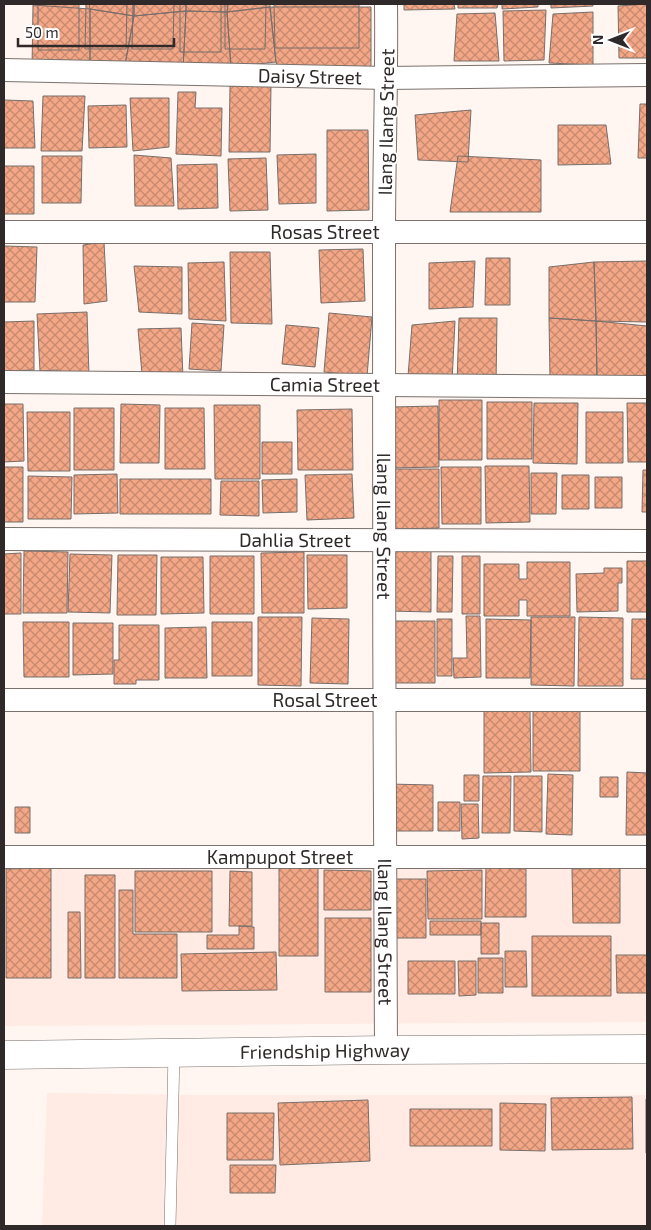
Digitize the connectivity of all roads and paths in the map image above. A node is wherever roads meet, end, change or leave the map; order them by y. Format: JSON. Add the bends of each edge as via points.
{"nodes":[{"id":1,"x":386,"y":4,"type":"edge"},
{"id":2,"x":4,"y":70,"type":"edge"},
{"id":3,"x":647,"y":75,"type":"edge"},
{"id":4,"x":387,"y":78,"type":"junction"},
{"id":5,"x":4,"y":232,"type":"edge"},
{"id":6,"x":384,"y":232,"type":"junction"},
{"id":7,"x":647,"y":232,"type":"edge"},
{"id":8,"x":4,"y":382,"type":"edge"},
{"id":9,"x":385,"y":385,"type":"junction"},
{"id":10,"x":647,"y":387,"type":"edge"},
{"id":11,"x":4,"y":539,"type":"edge"},
{"id":12,"x":385,"y":540,"type":"junction"},
{"id":13,"x":647,"y":541,"type":"edge"},
{"id":14,"x":4,"y":700,"type":"edge"},
{"id":15,"x":385,"y":700,"type":"junction"},
{"id":16,"x":647,"y":700,"type":"edge"},
{"id":17,"x":4,"y":856,"type":"edge"},
{"id":18,"x":647,"y":857,"type":"edge"},
{"id":19,"x":384,"y":858,"type":"junction"},
{"id":20,"x":647,"y":1049,"type":"edge"},
{"id":21,"x":386,"y":1050,"type":"junction"},
{"id":22,"x":174,"y":1053,"type":"junction"},
{"id":23,"x":4,"y":1055,"type":"edge"},
{"id":24,"x":170,"y":1226,"type":"edge"}],
"edges":[{"from":1,"to":4,"type":"street","name":"Ilang Ilang Street"},
{"from":2,"to":4,"type":"street","name":"Daisy Street"},
{"from":3,"to":4,"type":"street","name":"Daisy Street"},
{"from":4,"to":6,"type":"street","name":"Ilang Ilang Street"},
{"from":5,"to":6,"type":"street","name":"Rosas Street"},
{"from":6,"to":7,"type":"street","name":"Rosas Street"},
{"from":6,"to":9,"type":"street","name":"Ilang Ilang Street"},
{"from":8,"to":9,"type":"street","name":"Camia Street"},
{"from":9,"to":10,"type":"street","name":"Camia Street"},
{"from":9,"to":12,"type":"street","name":"Ilang Ilang Street"},
{"from":11,"to":12,"type":"street","name":"Dahlia Street"},
{"from":12,"to":13,"type":"street","name":"Dahlia Street"},
{"from":12,"to":15,"type":"street","name":"Ilang Ilang Street"},
{"from":14,"to":15,"type":"street","name":"Rosal Street"},
{"from":15,"to":16,"type":"street","name":"Rosal Street"},
{"from":15,"to":19,"type":"street","name":"Ilang Ilang Street"},
{"from":17,"to":19,"type":"street","name":"Kampupot Street"},
{"from":18,"to":19,"type":"street","name":"Kampupot Street"},
{"from":19,"to":21,"type":"street","name":"Ilang Ilang Street"},
{"from":20,"to":21,"type":"main road","name":"Friendship Highway"},
{"from":21,"to":22,"type":"main road","name":"Friendship Highway"},
{"from":22,"to":23,"type":"main road","name":"Friendship Highway"},
{"from":22,"to":24,"type":"lane"}]}
